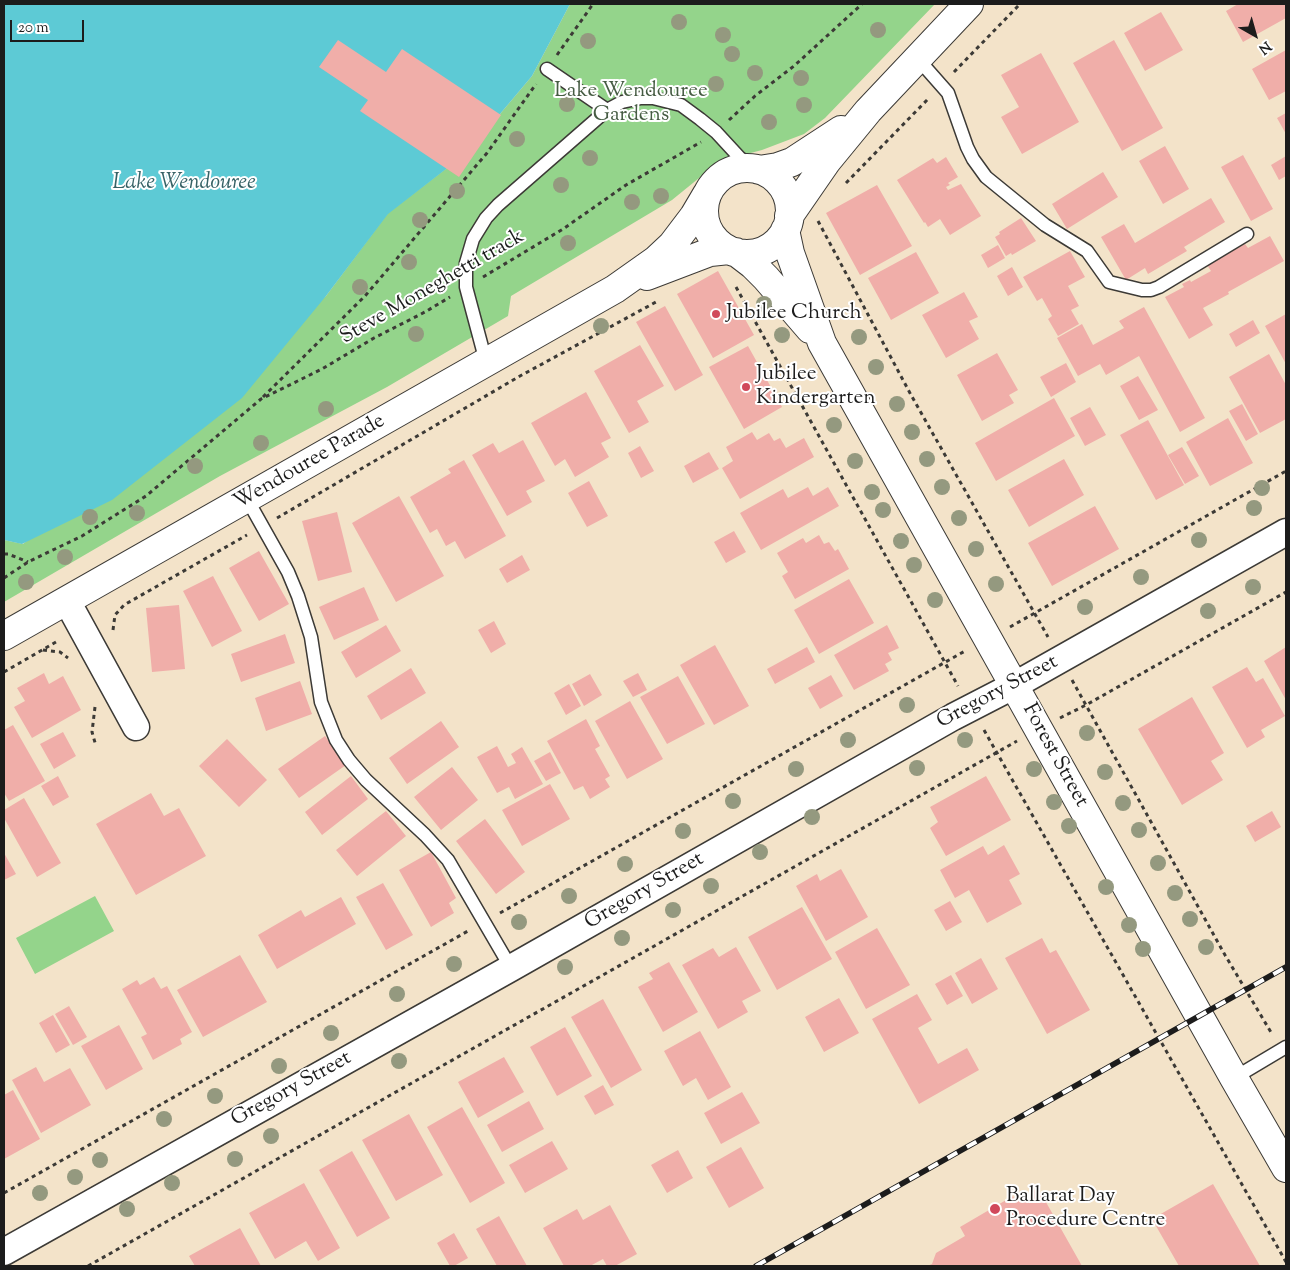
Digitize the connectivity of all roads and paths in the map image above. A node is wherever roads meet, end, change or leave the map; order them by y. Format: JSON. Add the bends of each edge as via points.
{"nodes":[{"id":1,"x":592,"y":4,"type":"edge"},
{"id":2,"x":862,"y":4,"type":"edge"},
{"id":3,"x":969,"y":4,"type":"edge"},
{"id":4,"x":1020,"y":4,"type":"edge"},
{"id":5,"x":918,"y":59,"type":"junction"},
{"id":6,"x":547,"y":68,"type":"junction"},
{"id":7,"x":942,"y":85,"type":"junction"},
{"id":8,"x":607,"y":110,"type":"junction"},
{"id":9,"x":868,"y":111,"type":"junction"},
{"id":10,"x":716,"y":132,"type":"junction"},
{"id":11,"x":756,"y":170,"type":"junction"},
{"id":12,"x":842,"y":187,"type":"dead end"},
{"id":13,"x":707,"y":194,"type":"junction"},
{"id":14,"x":796,"y":220,"type":"junction"},
{"id":15,"x":1247,"y":234,"type":"dead end"},
{"id":16,"x":733,"y":251,"type":"junction"},
{"id":17,"x":736,"y":286,"type":"dead end"},
{"id":18,"x":466,"y":287,"type":"junction"},
{"id":19,"x":615,"y":289,"type":"junction"},
{"id":20,"x":658,"y":301,"type":"dead end"},
{"id":21,"x":822,"y":343,"type":"junction"},
{"id":22,"x":486,"y":362,"type":"junction"},
{"id":23,"x":261,"y":399,"type":"junction"},
{"id":24,"x":1286,"y":471,"type":"edge"},
{"id":25,"x":247,"y":498,"type":"junction"},
{"id":26,"x":263,"y":526,"type":"junction"},
{"id":27,"x":1286,"y":532,"type":"edge"},
{"id":28,"x":4,"y":554,"type":"edge"},
{"id":29,"x":28,"y":562,"type":"junction"},
{"id":30,"x":4,"y":578,"type":"edge"},
{"id":31,"x":1286,"y":592,"type":"edge"},
{"id":32,"x":67,"y":601,"type":"junction"},
{"id":33,"x":1035,"y":613,"type":"junction"},
{"id":34,"x":113,"y":633,"type":"dead end"},
{"id":35,"x":4,"y":636,"type":"edge"},
{"id":36,"x":988,"y":639,"type":"junction"},
{"id":37,"x":56,"y":642,"type":"dead end"},
{"id":38,"x":43,"y":650,"type":"junction"},
{"id":39,"x":1060,"y":659,"type":"junction"},
{"id":40,"x":71,"y":662,"type":"dead end"},
{"id":41,"x":944,"y":663,"type":"junction"},
{"id":42,"x":4,"y":672,"type":"edge"},
{"id":43,"x":1014,"y":685,"type":"junction"},
{"id":44,"x":95,"y":705,"type":"dead end"},
{"id":45,"x":1086,"y":705,"type":"junction"},
{"id":46,"x":971,"y":708,"type":"junction"},
{"id":47,"x":136,"y":727,"type":"dead end"},
{"id":48,"x":1039,"y":729,"type":"junction"},
{"id":49,"x":96,"y":746,"type":"dead end"},
{"id":50,"x":996,"y":753,"type":"junction"},
{"id":51,"x":511,"y":968,"type":"junction"},
{"id":52,"x":1284,"y":1049,"type":"edge"},
{"id":53,"x":1234,"y":1078,"type":"junction"},
{"id":54,"x":1286,"y":1168,"type":"edge"},
{"id":55,"x":4,"y":1252,"type":"edge"},
{"id":56,"x":1286,"y":1262,"type":"edge"},
{"id":57,"x":88,"y":1266,"type":"edge"}],
"edges":[{"from":1,"to":6,"type":"path"},
{"from":2,"to":10,"type":"path","name":"Steve Moneghetti track"},
{"from":3,"to":5,"type":"street"},
{"from":4,"to":7,"type":"path"},
{"from":5,"to":7,"type":"lane"},
{"from":5,"to":9,"type":"street"},
{"from":6,"to":8,"type":"lane"},
{"from":6,"to":23,"type":"path","via":[[487,153],[365,296]]},
{"from":7,"to":12,"type":"path"},
{"from":7,"to":15,"type":"lane","via":[[973,160],[986,177],[1044,225],[1088,251],[1109,282],[1151,290]]},
{"from":8,"to":10,"type":"lane","via":[[629,99],[653,98],[681,105]]},
{"from":8,"to":18,"type":"lane","via":[[486,218],[469,250]]},
{"from":9,"to":11,"type":"street","via":[[792,162],[778,168]]},
{"from":9,"to":14,"type":"street","via":[[827,161]]},
{"from":10,"to":11,"type":"lane"},
{"from":10,"to":18,"type":"path","name":"Steve Moneghetti track"},
{"from":11,"to":13,"type":"street","via":[[734,170],[723,175]]},
{"from":11,"to":14,"type":"street","via":[[780,183]]},
{"from":13,"to":16,"type":"street","via":[[704,205],[706,226],[716,241]]},
{"from":13,"to":19,"type":"street","name":"Wendouree Parade","via":[[672,245]]},
{"from":14,"to":16,"type":"street","via":[[771,246],[761,251],[750,254]]},
{"from":14,"to":21,"type":"street","name":"Forest Street","via":[[790,253]]},
{"from":14,"to":33,"type":"path","via":[[911,395]]},
{"from":16,"to":19,"type":"street","name":"Wendouree Parade","via":[[718,251],[693,258]]},
{"from":16,"to":21,"type":"street","name":"Forest Street","via":[[766,278]]},
{"from":17,"to":41,"type":"path"},
{"from":18,"to":22,"type":"lane"},
{"from":18,"to":23,"type":"path","name":"Steve Moneghetti track","via":[[322,369]]},
{"from":19,"to":22,"type":"street","name":"Wendouree Parade"},
{"from":20,"to":26,"type":"path","via":[[520,376]]},
{"from":21,"to":36,"type":"street","name":"Forest Street"},
{"from":22,"to":25,"type":"street","name":"Wendouree Parade"},
{"from":23,"to":29,"type":"path","name":"Steve Moneghetti track","via":[[146,496],[82,536]]},
{"from":24,"to":33,"type":"path"},
{"from":25,"to":26,"type":"lane"},
{"from":25,"to":32,"type":"street","name":"Wendouree Parade"},
{"from":26,"to":34,"type":"path","via":[[124,605],[115,615]]},
{"from":26,"to":51,"type":"lane","via":[[288,572],[306,618],[321,702],[336,740],[366,780],[448,860]]},
{"from":27,"to":39,"type":"street","name":"Gregory Street"},
{"from":28,"to":29,"type":"path"},
{"from":29,"to":30,"type":"path","name":"Steve Moneghetti track"},
{"from":31,"to":45,"type":"path"},
{"from":32,"to":35,"type":"street","name":"Wendouree Parade"},
{"from":32,"to":47,"type":"street"},
{"from":33,"to":36,"type":"path"},
{"from":33,"to":39,"type":"path"},
{"from":36,"to":41,"type":"path"},
{"from":36,"to":43,"type":"street","name":"Forest Street"},
{"from":37,"to":38,"type":"path"},
{"from":38,"to":40,"type":"path","via":[[60,652]]},
{"from":38,"to":42,"type":"path"},
{"from":39,"to":43,"type":"street","name":"Gregory Street"},
{"from":39,"to":45,"type":"path"},
{"from":41,"to":46,"type":"path"},
{"from":43,"to":46,"type":"street","name":"Gregory Street"},
{"from":43,"to":48,"type":"street","name":"Forest Street"},
{"from":44,"to":49,"type":"path","via":[[92,732]]},
{"from":45,"to":48,"type":"path"},
{"from":45,"to":52,"type":"path","via":[[1225,955]]},
{"from":46,"to":50,"type":"path"},
{"from":46,"to":51,"type":"street","name":"Gregory Street"},
{"from":48,"to":50,"type":"path"},
{"from":48,"to":53,"type":"street","name":"Forest Street"},
{"from":50,"to":56,"type":"path"},
{"from":50,"to":57,"type":"path"},
{"from":51,"to":55,"type":"street","name":"Gregory Street"},
{"from":52,"to":53,"type":"lane"},
{"from":53,"to":54,"type":"street","name":"Forest Street"}]}
